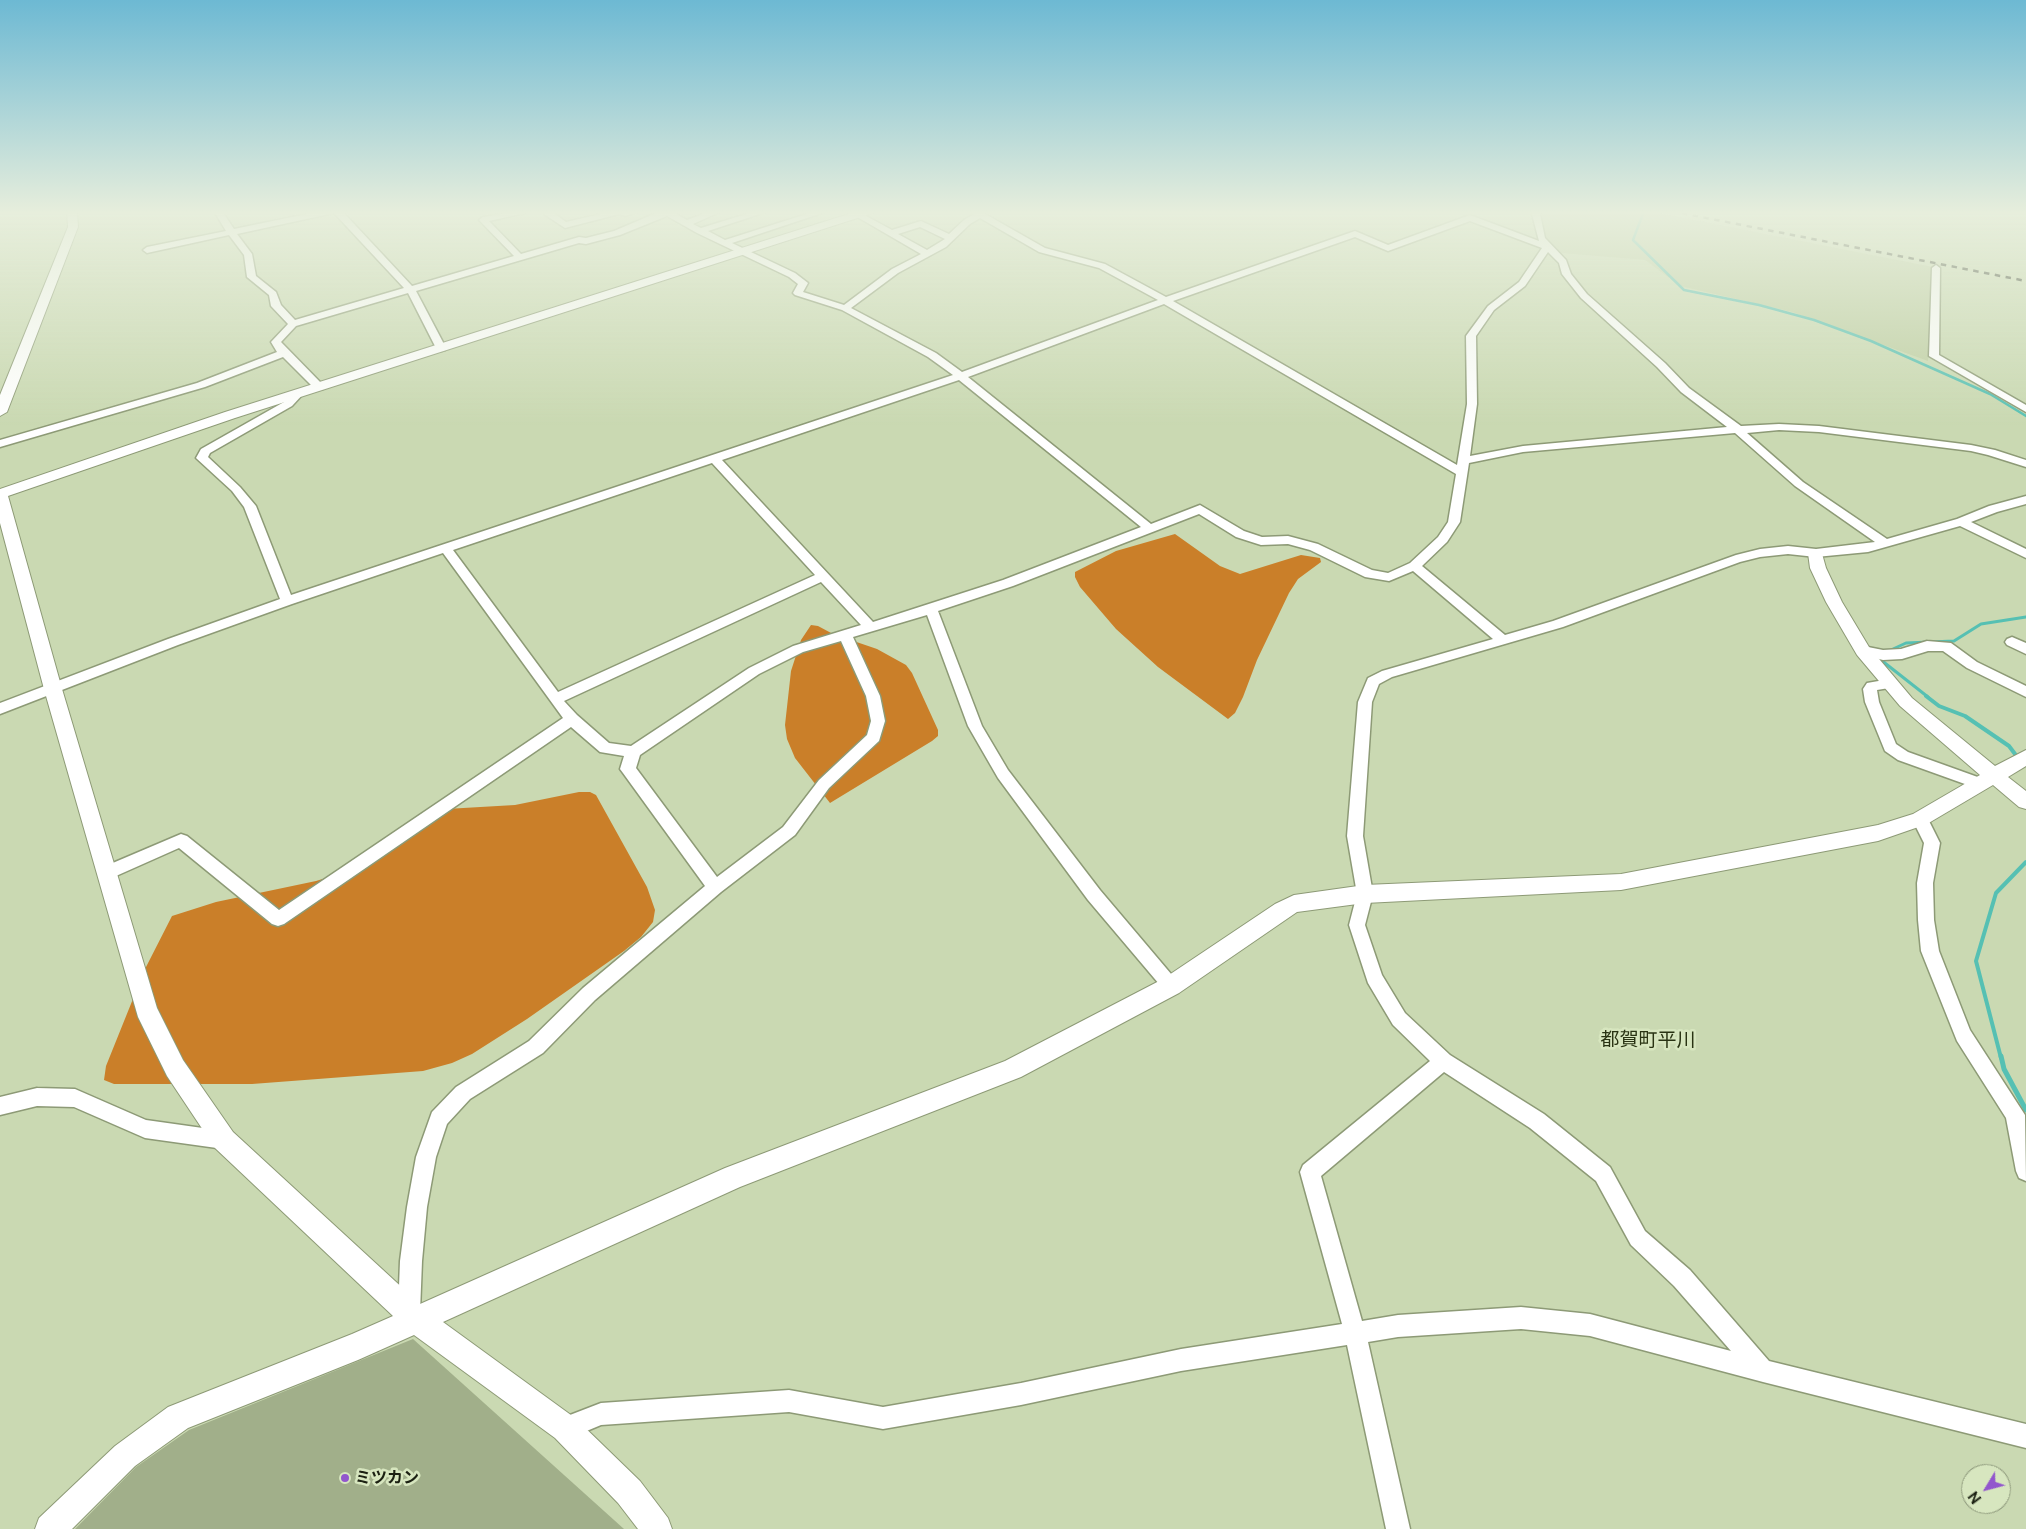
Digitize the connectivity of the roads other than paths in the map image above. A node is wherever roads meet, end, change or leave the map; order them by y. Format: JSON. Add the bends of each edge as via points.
{"nodes":[{"id":1,"x":51,"y":282,"type":"edge"},
{"id":2,"x":259,"y":282,"type":"edge"},
{"id":3,"x":404,"y":282,"type":"edge"},
{"id":4,"x":436,"y":282,"type":"edge"},
{"id":5,"x":647,"y":282,"type":"edge"},
{"id":6,"x":802,"y":282,"type":"edge"},
{"id":7,"x":880,"y":282,"type":"edge"},
{"id":8,"x":1132,"y":282,"type":"edge"},
{"id":9,"x":1216,"y":282,"type":"edge"},
{"id":10,"x":1523,"y":282,"type":"edge"},
{"id":11,"x":1573,"y":282,"type":"edge"},
{"id":12,"x":1936,"y":282,"type":"edge"},
{"id":13,"x":411,"y":290,"type":"junction"},
{"id":14,"x":1165,"y":300,"type":"junction"},
{"id":15,"x":845,"y":308,"type":"junction"},
{"id":16,"x":293,"y":324,"type":"junction"},
{"id":17,"x":441,"y":348,"type":"junction"},
{"id":18,"x":284,"y":353,"type":"junction"},
{"id":19,"x":961,"y":376,"type":"junction"},
{"id":20,"x":319,"y":386,"type":"junction"},
{"id":21,"x":299,"y":393,"type":"junction"},
{"id":22,"x":2026,"y":409,"type":"edge"},
{"id":23,"x":0,"y":412,"type":"edge"},
{"id":24,"x":1737,"y":429,"type":"junction"},
{"id":25,"x":0,"y":444,"type":"edge"},
{"id":26,"x":714,"y":459,"type":"junction"},
{"id":27,"x":2026,"y":464,"type":"edge"},
{"id":28,"x":1463,"y":466,"type":"junction"},
{"id":29,"x":0,"y":495,"type":"edge"},
{"id":30,"x":2026,"y":500,"type":"edge"},
{"id":31,"x":1961,"y":522,"type":"junction"},
{"id":32,"x":1149,"y":528,"type":"junction"},
{"id":33,"x":1886,"y":544,"type":"junction"},
{"id":34,"x":445,"y":548,"type":"junction"},
{"id":35,"x":1816,"y":553,"type":"junction"},
{"id":36,"x":2026,"y":554,"type":"edge"},
{"id":37,"x":1414,"y":566,"type":"junction"},
{"id":38,"x":822,"y":577,"type":"junction"},
{"id":39,"x":287,"y":601,"type":"junction"},
{"id":40,"x":931,"y":609,"type":"junction"},
{"id":41,"x":870,"y":627,"type":"junction"},
{"id":42,"x":845,"y":634,"type":"junction"},
{"id":43,"x":1504,"y":641,"type":"junction"},
{"id":44,"x":2012,"y":642,"type":"dead end"},
{"id":45,"x":2026,"y":649,"type":"edge"},
{"id":46,"x":1863,"y":651,"type":"junction"},
{"id":47,"x":1890,"y":684,"type":"junction"},
{"id":48,"x":53,"y":689,"type":"junction"},
{"id":49,"x":2026,"y":692,"type":"edge"},
{"id":50,"x":555,"y":699,"type":"junction"},
{"id":51,"x":0,"y":709,"type":"edge"},
{"id":52,"x":572,"y":719,"type":"junction"},
{"id":53,"x":633,"y":752,"type":"junction"},
{"id":54,"x":2026,"y":757,"type":"edge"},
{"id":55,"x":1988,"y":780,"type":"junction"},
{"id":56,"x":2026,"y":802,"type":"edge"},
{"id":57,"x":1920,"y":819,"type":"junction"},
{"id":58,"x":107,"y":873,"type":"junction"},
{"id":59,"x":715,"y":887,"type":"junction"},
{"id":60,"x":1365,"y":894,"type":"junction"},
{"id":61,"x":1171,"y":986,"type":"junction"},
{"id":62,"x":1443,"y":1061,"type":"junction"},
{"id":63,"x":0,"y":1106,"type":"edge"},
{"id":64,"x":224,"y":1140,"type":"junction"},
{"id":65,"x":2026,"y":1171,"type":"edge"},
{"id":66,"x":413,"y":1316,"type":"junction"},
{"id":67,"x":1355,"y":1333,"type":"junction"},
{"id":68,"x":1763,"y":1371,"type":"junction"},
{"id":69,"x":565,"y":1428,"type":"junction"},
{"id":70,"x":2026,"y":1436,"type":"edge"},
{"id":71,"x":50,"y":1529,"type":"edge"},
{"id":72,"x":657,"y":1529,"type":"edge"},
{"id":73,"x":1398,"y":1529,"type":"edge"}],
"edges":[{"from":1,"to":23,"type":"street"},
{"from":2,"to":16,"type":"street","via":[[273,294],[276,306]]},
{"from":3,"to":13,"type":"street"},
{"from":4,"to":13,"type":"street"},
{"from":5,"to":17,"type":"street"},
{"from":6,"to":15,"type":"street","via":[[798,293]]},
{"from":7,"to":15,"type":"street"},
{"from":8,"to":14,"type":"street"},
{"from":9,"to":14,"type":"street"},
{"from":10,"to":28,"type":"street","via":[[1491,308],[1471,336],[1472,404]]},
{"from":11,"to":24,"type":"street","via":[[1599,311],[1708,410]]},
{"from":12,"to":22,"type":"street","via":[[1934,356]]},
{"from":13,"to":16,"type":"street"},
{"from":13,"to":17,"type":"street"},
{"from":14,"to":19,"type":"street"},
{"from":14,"to":28,"type":"street"},
{"from":15,"to":19,"type":"street","via":[[932,355]]},
{"from":16,"to":18,"type":"street","via":[[276,342]]},
{"from":17,"to":20,"type":"street"},
{"from":18,"to":20,"type":"street"},
{"from":18,"to":25,"type":"street","via":[[201,385]]},
{"from":19,"to":26,"type":"street"},
{"from":19,"to":32,"type":"street"},
{"from":20,"to":21,"type":"street"},
{"from":21,"to":29,"type":"street"},
{"from":21,"to":39,"type":"street","via":[[288,404],[206,451],[202,458],[250,506]]},
{"from":24,"to":27,"type":"street","via":[[1819,429],[1991,452]]},
{"from":24,"to":28,"type":"street","via":[[1523,449]]},
{"from":24,"to":33,"type":"street","via":[[1799,484]]},
{"from":26,"to":34,"type":"street"},
{"from":26,"to":38,"type":"street"},
{"from":28,"to":37,"type":"street","via":[[1454,522],[1443,539]]},
{"from":29,"to":48,"type":"street"},
{"from":30,"to":31,"type":"street"},
{"from":31,"to":33,"type":"street"},
{"from":31,"to":36,"type":"street"},
{"from":32,"to":37,"type":"street","via":[[1200,509],[1240,534],[1261,542],[1288,540],[1314,547],[1369,574],[1388,577]]},
{"from":32,"to":40,"type":"street"},
{"from":33,"to":35,"type":"street"},
{"from":34,"to":39,"type":"street"},
{"from":34,"to":50,"type":"street"},
{"from":35,"to":43,"type":"street","via":[[1788,550],[1736,559]]},
{"from":35,"to":46,"type":"street","via":[[1818,568],[1834,602]]},
{"from":37,"to":43,"type":"street"},
{"from":38,"to":41,"type":"street"},
{"from":38,"to":50,"type":"street"},
{"from":39,"to":48,"type":"street"},
{"from":40,"to":41,"type":"street"},
{"from":40,"to":61,"type":"street","via":[[975,726],[1003,774],[1089,888]]},
{"from":41,"to":42,"type":"street"},
{"from":42,"to":53,"type":"street","via":[[798,649],[754,671]]},
{"from":42,"to":59,"type":"street","via":[[873,696],[878,720],[874,737],[824,784],[789,831]]},
{"from":43,"to":60,"type":"street","via":[[1387,674],[1373,681],[1365,702],[1355,836]]},
{"from":44,"to":45,"type":"street"},
{"from":46,"to":47,"type":"street"},
{"from":46,"to":49,"type":"street","via":[[1902,654],[1927,646],[1946,646],[1972,665]]},
{"from":47,"to":55,"type":"street"},
{"from":47,"to":55,"type":"street","via":[[1870,688],[1872,702],[1890,747],[1903,756]]},
{"from":48,"to":51,"type":"street"},
{"from":48,"to":58,"type":"street"},
{"from":50,"to":52,"type":"street"},
{"from":52,"to":53,"type":"street","via":[[605,748]]},
{"from":52,"to":58,"type":"street","via":[[278,919],[181,840]]},
{"from":53,"to":59,"type":"street","via":[[628,769]]},
{"from":54,"to":55,"type":"street"},
{"from":55,"to":56,"type":"street"},
{"from":55,"to":57,"type":"street"},
{"from":57,"to":60,"type":"street","via":[[1878,833],[1621,882]]},
{"from":57,"to":65,"type":"street","via":[[1932,843],[1925,883],[1930,951],[1963,1035],[2015,1115]]},
{"from":58,"to":64,"type":"street","via":[[146,1010],[175,1068]]},
{"from":59,"to":66,"type":"street","via":[[589,994],[536,1047],[463,1093],[440,1119],[426,1157],[417,1207],[411,1261]]},
{"from":60,"to":61,"type":"street","via":[[1288,907]]},
{"from":60,"to":62,"type":"street","via":[[1357,925],[1374,978],[1399,1019]]},
{"from":61,"to":66,"type":"street","via":[[1013,1069],[734,1177]]},
{"from":62,"to":67,"type":"street","via":[[1310,1172]]},
{"from":62,"to":68,"type":"street","via":[[1538,1121],[1603,1174],[1638,1238],[1682,1278]]},
{"from":63,"to":64,"type":"street","via":[[37,1097],[75,1098],[145,1129]]},
{"from":64,"to":66,"type":"street"},
{"from":66,"to":69,"type":"street"},
{"from":66,"to":71,"type":"street","via":[[358,1346],[178,1417],[125,1456]]},
{"from":67,"to":68,"type":"street","via":[[1398,1326],[1521,1318],[1590,1325]]},
{"from":67,"to":69,"type":"street","via":[[1181,1360],[1021,1394],[884,1418],[789,1401],[601,1414]]},
{"from":67,"to":73,"type":"street"},
{"from":68,"to":70,"type":"street"},
{"from":69,"to":72,"type":"street","via":[[629,1492]]}]}
